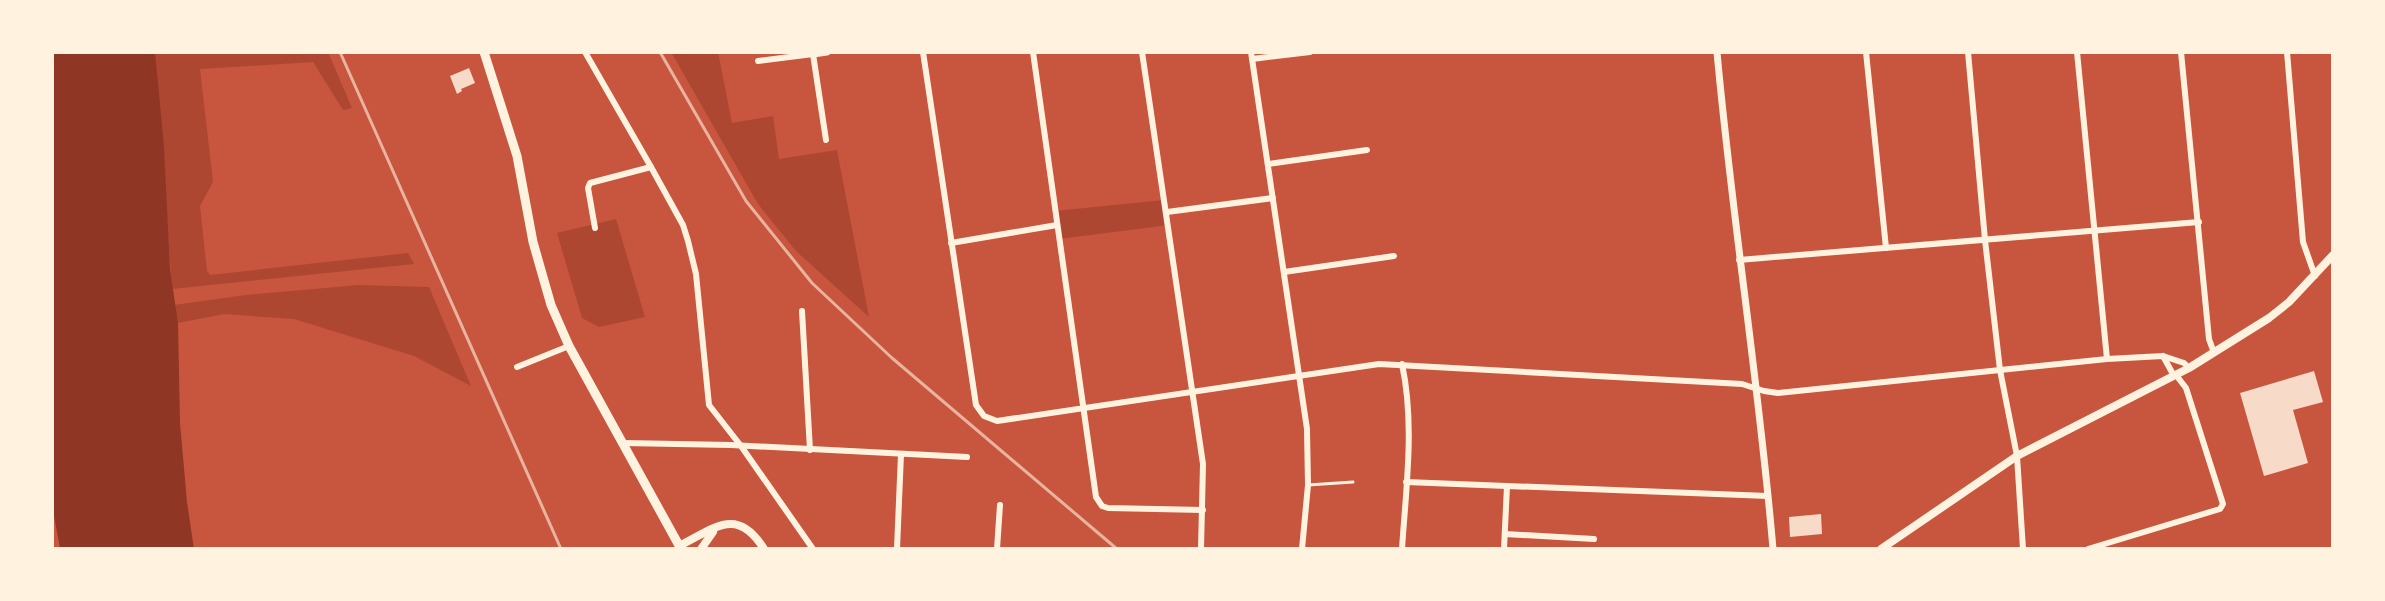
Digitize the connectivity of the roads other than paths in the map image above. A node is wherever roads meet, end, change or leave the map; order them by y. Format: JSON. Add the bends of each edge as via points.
{"nodes":[{"id":1,"x":484,"y":52,"type":"edge"},
{"id":2,"x":585,"y":52,"type":"edge"},
{"id":3,"x":827,"y":52,"type":"edge"},
{"id":4,"x":923,"y":52,"type":"edge"},
{"id":5,"x":1033,"y":52,"type":"edge"},
{"id":6,"x":1142,"y":52,"type":"edge"},
{"id":7,"x":1310,"y":52,"type":"edge"},
{"id":8,"x":1717,"y":52,"type":"edge"},
{"id":9,"x":1866,"y":52,"type":"edge"},
{"id":10,"x":1968,"y":52,"type":"edge"},
{"id":11,"x":2077,"y":52,"type":"edge"},
{"id":12,"x":2181,"y":52,"type":"edge"},
{"id":13,"x":2287,"y":52,"type":"edge"},
{"id":14,"x":813,"y":53,"type":"edge"},
{"id":15,"x":1252,"y":56,"type":"edge"},
{"id":16,"x":758,"y":61,"type":"dead end"},
{"id":17,"x":826,"y":140,"type":"dead end"},
{"id":18,"x":1367,"y":150,"type":"dead end"},
{"id":19,"x":1268,"y":164,"type":"junction"},
{"id":20,"x":651,"y":167,"type":"junction"},
{"id":21,"x":1273,"y":198,"type":"junction"},
{"id":22,"x":1167,"y":212,"type":"junction"},
{"id":23,"x":2199,"y":222,"type":"junction"},
{"id":24,"x":1057,"y":225,"type":"junction"},
{"id":25,"x":595,"y":228,"type":"dead end"},
{"id":26,"x":2095,"y":231,"type":"junction"},
{"id":27,"x":1985,"y":240,"type":"junction"},
{"id":28,"x":951,"y":243,"type":"junction"},
{"id":29,"x":1886,"y":248,"type":"junction"},
{"id":30,"x":2333,"y":255,"type":"edge"},
{"id":31,"x":1394,"y":256,"type":"dead end"},
{"id":32,"x":1739,"y":260,"type":"junction"},
{"id":33,"x":1284,"y":272,"type":"junction"},
{"id":34,"x":2315,"y":276,"type":"junction"},
{"id":35,"x":802,"y":311,"type":"dead end"},
{"id":36,"x":569,"y":346,"type":"junction"},
{"id":37,"x":2214,"y":353,"type":"junction"},
{"id":38,"x":2163,"y":356,"type":"junction"},
{"id":39,"x":2107,"y":359,"type":"junction"},
{"id":40,"x":1402,"y":364,"type":"junction"},
{"id":41,"x":517,"y":367,"type":"dead end"},
{"id":42,"x":2189,"y":368,"type":"junction"},
{"id":43,"x":2000,"y":370,"type":"junction"},
{"id":44,"x":1300,"y":374,"type":"junction"},
{"id":45,"x":2175,"y":376,"type":"junction"},
{"id":46,"x":1756,"y":389,"type":"junction"},
{"id":47,"x":1192,"y":392,"type":"junction"},
{"id":48,"x":1083,"y":408,"type":"junction"},
{"id":49,"x":622,"y":443,"type":"junction"},
{"id":50,"x":741,"y":446,"type":"junction"},
{"id":51,"x":810,"y":450,"type":"junction"},
{"id":52,"x":901,"y":454,"type":"junction"},
{"id":53,"x":2017,"y":456,"type":"junction"},
{"id":54,"x":967,"y":457,"type":"dead end"},
{"id":55,"x":1353,"y":482,"type":"dead end"},
{"id":56,"x":1406,"y":482,"type":"junction"},
{"id":57,"x":1308,"y":485,"type":"junction"},
{"id":58,"x":1507,"y":486,"type":"junction"},
{"id":59,"x":1768,"y":496,"type":"junction"},
{"id":60,"x":1000,"y":505,"type":"dead end"},
{"id":61,"x":1203,"y":510,"type":"junction"},
{"id":62,"x":719,"y":526,"type":"junction"},
{"id":63,"x":1505,"y":534,"type":"junction"},
{"id":64,"x":1594,"y":539,"type":"dead end"},
{"id":65,"x":680,"y":547,"type":"edge"},
{"id":66,"x":701,"y":549,"type":"edge"},
{"id":67,"x":762,"y":549,"type":"edge"},
{"id":68,"x":813,"y":549,"type":"edge"},
{"id":69,"x":897,"y":549,"type":"edge"},
{"id":70,"x":997,"y":549,"type":"edge"},
{"id":71,"x":1201,"y":549,"type":"edge"},
{"id":72,"x":1302,"y":549,"type":"edge"},
{"id":73,"x":1402,"y":549,"type":"edge"},
{"id":74,"x":1504,"y":549,"type":"edge"},
{"id":75,"x":1773,"y":549,"type":"edge"},
{"id":76,"x":1881,"y":549,"type":"edge"},
{"id":77,"x":2023,"y":549,"type":"edge"},
{"id":78,"x":2088,"y":549,"type":"edge"}],
"edges":[{"from":1,"to":36,"type":"main road","via":[[517,156],[545,284]]},
{"from":2,"to":20,"type":"street"},
{"from":3,"to":14,"type":"street"},
{"from":4,"to":28,"type":"street"},
{"from":5,"to":24,"type":"street"},
{"from":6,"to":22,"type":"street"},
{"from":7,"to":15,"type":"street"},
{"from":8,"to":32,"type":"street"},
{"from":9,"to":29,"type":"street"},
{"from":10,"to":27,"type":"street"},
{"from":11,"to":26,"type":"street"},
{"from":12,"to":23,"type":"street"},
{"from":13,"to":34,"type":"street","via":[[2303,242]]},
{"from":14,"to":16,"type":"street"},
{"from":14,"to":17,"type":"street"},
{"from":15,"to":19,"type":"street"},
{"from":18,"to":19,"type":"street"},
{"from":19,"to":21,"type":"street"},
{"from":20,"to":25,"type":"street","via":[[590,183]]},
{"from":20,"to":50,"type":"street","via":[[683,225],[693,256],[709,405]]},
{"from":21,"to":22,"type":"street"},
{"from":21,"to":33,"type":"street"},
{"from":22,"to":47,"type":"street"},
{"from":23,"to":26,"type":"street"},
{"from":23,"to":37,"type":"street"},
{"from":24,"to":28,"type":"street"},
{"from":24,"to":48,"type":"street"},
{"from":26,"to":27,"type":"street"},
{"from":26,"to":39,"type":"street"},
{"from":27,"to":29,"type":"street"},
{"from":27,"to":43,"type":"street"},
{"from":28,"to":48,"type":"street","via":[[979,412],[1003,421]]},
{"from":29,"to":32,"type":"street"},
{"from":30,"to":34,"type":"main road"},
{"from":31,"to":33,"type":"street"},
{"from":32,"to":46,"type":"street"},
{"from":33,"to":44,"type":"street"},
{"from":34,"to":37,"type":"main road","via":[[2279,310]]},
{"from":35,"to":51,"type":"street"},
{"from":36,"to":41,"type":"street"},
{"from":36,"to":49,"type":"main road"},
{"from":37,"to":42,"type":"main road"},
{"from":38,"to":39,"type":"street"},
{"from":38,"to":42,"type":"street"},
{"from":38,"to":45,"type":"street"},
{"from":39,"to":43,"type":"street"},
{"from":40,"to":44,"type":"street"},
{"from":40,"to":46,"type":"street","via":[[1742,384]]},
{"from":40,"to":56,"type":"street","via":[[1408,422]]},
{"from":42,"to":45,"type":"main road"},
{"from":43,"to":46,"type":"street","via":[[1778,393]]},
{"from":43,"to":53,"type":"street"},
{"from":44,"to":47,"type":"street"},
{"from":44,"to":57,"type":"street"},
{"from":45,"to":53,"type":"main road"},
{"from":45,"to":78,"type":"street","via":[[2186,388],[2223,504]]},
{"from":46,"to":59,"type":"street"},
{"from":47,"to":48,"type":"street"},
{"from":47,"to":61,"type":"street","via":[[1203,464]]},
{"from":48,"to":61,"type":"street","via":[[1096,497],[1102,506]]},
{"from":49,"to":50,"type":"street"},
{"from":49,"to":65,"type":"main road"},
{"from":50,"to":51,"type":"street"},
{"from":50,"to":68,"type":"street"},
{"from":51,"to":52,"type":"street"},
{"from":52,"to":54,"type":"street"},
{"from":52,"to":69,"type":"street"},
{"from":53,"to":76,"type":"main road"},
{"from":53,"to":77,"type":"street"},
{"from":55,"to":57,"type":"lane"},
{"from":56,"to":58,"type":"street"},
{"from":56,"to":73,"type":"street"},
{"from":57,"to":72,"type":"street"},
{"from":58,"to":59,"type":"street"},
{"from":58,"to":63,"type":"street"},
{"from":59,"to":75,"type":"street"},
{"from":60,"to":70,"type":"street"},
{"from":61,"to":71,"type":"street"},
{"from":62,"to":65,"type":"main road"},
{"from":62,"to":66,"type":"main road"},
{"from":62,"to":67,"type":"main road","via":[[742,525]]},
{"from":63,"to":64,"type":"street"},
{"from":63,"to":74,"type":"street"}]}
